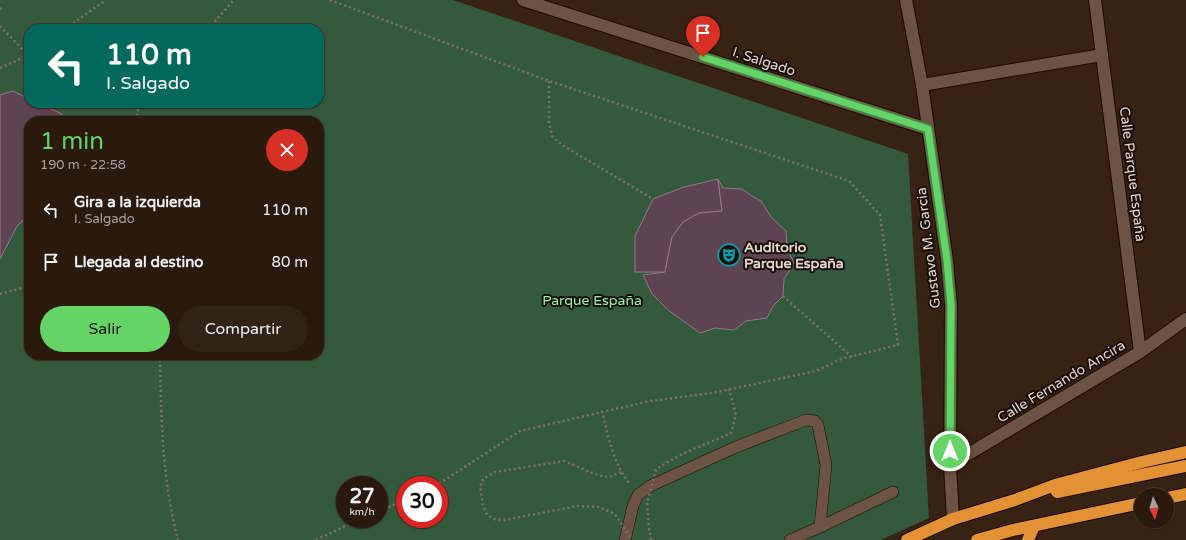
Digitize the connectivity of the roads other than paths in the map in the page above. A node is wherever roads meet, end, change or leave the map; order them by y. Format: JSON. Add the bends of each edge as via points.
{"nodes":[{"id":1,"x":523,"y":0,"type":"edge"},
{"id":2,"x":906,"y":0,"type":"edge"},
{"id":3,"x":1095,"y":0,"type":"edge"},
{"id":4,"x":1102,"y":55,"type":"junction"},
{"id":5,"x":922,"y":85,"type":"junction"},
{"id":6,"x":928,"y":129,"type":"junction"},
{"id":7,"x":1186,"y":318,"type":"edge"},
{"id":8,"x":1140,"y":352,"type":"junction"},
{"id":9,"x":1186,"y":452,"type":"edge"},
{"id":10,"x":950,"y":465,"type":"junction"},
{"id":11,"x":1186,"y":466,"type":"edge"},
{"id":12,"x":893,"y":492,"type":"dead end"},
{"id":13,"x":1186,"y":494,"type":"edge"},
{"id":14,"x":1174,"y":497,"type":"edge"},
{"id":15,"x":1015,"y":500,"type":"junction"},
{"id":16,"x":1134,"y":505,"type":"edge"},
{"id":17,"x":953,"y":519,"type":"junction"},
{"id":18,"x":1034,"y":526,"type":"junction"},
{"id":19,"x":820,"y":528,"type":"junction"},
{"id":20,"x":625,"y":540,"type":"edge"},
{"id":21,"x":790,"y":540,"type":"edge"},
{"id":22,"x":907,"y":540,"type":"edge"},
{"id":23,"x":977,"y":540,"type":"edge"},
{"id":24,"x":1028,"y":540,"type":"edge"}],
"edges":[{"from":1,"to":6,"type":"street","name":"I. Salgado"},
{"from":2,"to":5,"type":"street","name":"Gustavo M. Garcia"},
{"from":3,"to":4,"type":"street","name":"Calle Parque España"},
{"from":4,"to":5,"type":"street"},
{"from":4,"to":8,"type":"street","name":"Calle Parque España"},
{"from":5,"to":6,"type":"street","name":"Gustavo M. Garcia"},
{"from":6,"to":10,"type":"street","name":"Gustavo M. Garcia","via":[[951,305]]},
{"from":7,"to":8,"type":"street","name":"Calle Fernando Ancira"},
{"from":8,"to":10,"type":"street","name":"Calle Fernando Ancira"},
{"from":9,"to":15,"type":"highway","via":[[1092,474]]},
{"from":10,"to":17,"type":"street","name":"Gustavo M. Garcia"},
{"from":11,"to":15,"type":"highway"},
{"from":12,"to":19,"type":"lane"},
{"from":13,"to":14,"type":"highway"},
{"from":15,"to":17,"type":"highway"},
{"from":16,"to":18,"type":"highway"},
{"from":17,"to":22,"type":"highway"},
{"from":18,"to":23,"type":"highway"},
{"from":18,"to":24,"type":"highway"},
{"from":19,"to":20,"type":"lane","via":[[826,465],[818,425],[816,421],[806,420],[736,446],[650,486],[638,495]]},
{"from":19,"to":21,"type":"lane"}]}
